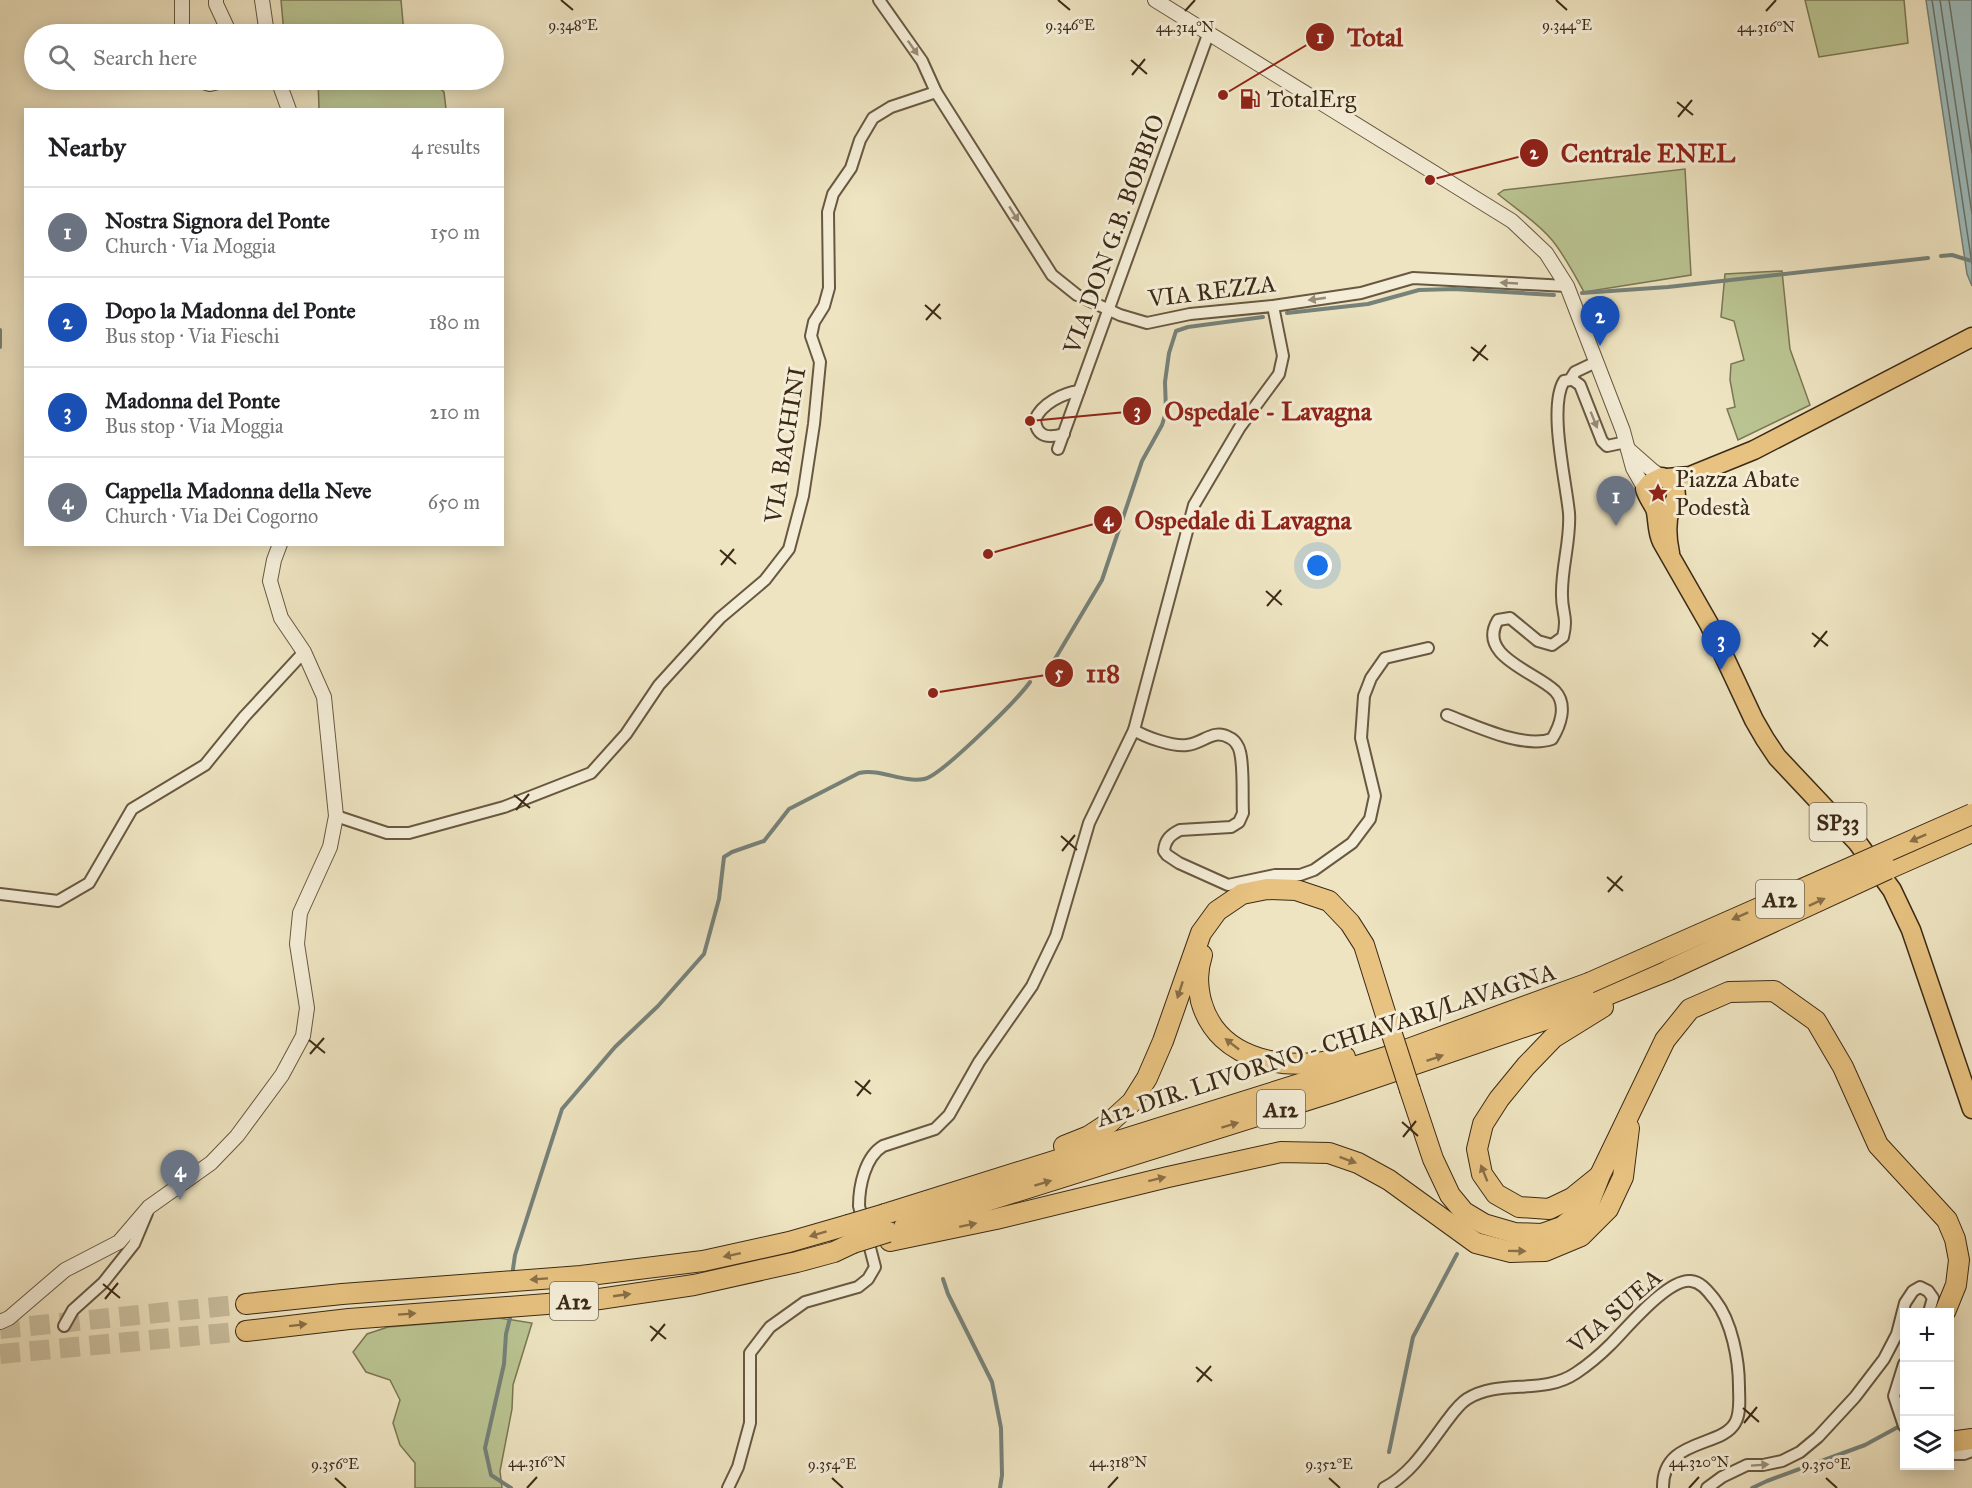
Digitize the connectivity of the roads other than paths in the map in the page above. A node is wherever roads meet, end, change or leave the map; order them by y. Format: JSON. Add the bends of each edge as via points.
{"nodes":[{"id":1,"x":182,"y":0,"type":"edge"},
{"id":2,"x":216,"y":0,"type":"edge"},
{"id":3,"x":262,"y":0,"type":"edge"},
{"id":4,"x":879,"y":0,"type":"edge"},
{"id":5,"x":1155,"y":0,"type":"edge"},
{"id":6,"x":182,"y":24,"type":"edge"},
{"id":7,"x":225,"y":24,"type":"edge"},
{"id":8,"x":266,"y":24,"type":"edge"},
{"id":9,"x":1209,"y":32,"type":"junction"},
{"id":10,"x":282,"y":90,"type":"edge"},
{"id":11,"x":936,"y":92,"type":"junction"},
{"id":12,"x":288,"y":108,"type":"edge"},
{"id":13,"x":1567,"y":286,"type":"junction"},
{"id":14,"x":1273,"y":306,"type":"junction"},
{"id":15,"x":1108,"y":310,"type":"junction"},
{"id":16,"x":1972,"y":337,"type":"edge"},
{"id":17,"x":1596,"y":362,"type":"junction"},
{"id":18,"x":1570,"y":381,"type":"junction"},
{"id":19,"x":1079,"y":391,"type":"junction"},
{"id":20,"x":1064,"y":434,"type":"junction"},
{"id":21,"x":1626,"y":441,"type":"junction"},
{"id":22,"x":1058,"y":449,"type":"dead end"},
{"id":23,"x":1754,"y":450,"type":"junction"},
{"id":24,"x":1665,"y":477,"type":"junction"},
{"id":25,"x":1645,"y":489,"type":"junction"},
{"id":26,"x":1667,"y":505,"type":"junction"},
{"id":27,"x":279,"y":546,"type":"edge"},
{"id":28,"x":1428,"y":648,"type":"dead end"},
{"id":29,"x":304,"y":652,"type":"junction"},
{"id":30,"x":1447,"y":715,"type":"dead end"},
{"id":31,"x":1134,"y":730,"type":"junction"},
{"id":32,"x":1972,"y":814,"type":"edge"},
{"id":33,"x":336,"y":816,"type":"junction"},
{"id":34,"x":1972,"y":832,"type":"edge"},
{"id":35,"x":1267,"y":889,"type":"junction"},
{"id":36,"x":0,"y":894,"type":"edge"},
{"id":37,"x":1664,"y":973,"type":"junction"},
{"id":38,"x":1549,"y":998,"type":"junction"},
{"id":39,"x":1972,"y":1109,"type":"edge"},
{"id":40,"x":1631,"y":1113,"type":"junction"},
{"id":41,"x":1600,"y":1175,"type":"junction"},
{"id":42,"x":956,"y":1192,"type":"junction"},
{"id":43,"x":149,"y":1207,"type":"junction"},
{"id":44,"x":888,"y":1229,"type":"junction"},
{"id":45,"x":852,"y":1239,"type":"junction"},
{"id":46,"x":246,"y":1304,"type":"tunnel mouth"},
{"id":47,"x":1904,"y":1308,"type":"edge"},
{"id":48,"x":1930,"y":1308,"type":"edge"},
{"id":49,"x":1947,"y":1308,"type":"edge"},
{"id":50,"x":0,"y":1322,"type":"edge"},
{"id":51,"x":1900,"y":1322,"type":"edge"},
{"id":52,"x":64,"y":1326,"type":"dead end"},
{"id":53,"x":246,"y":1331,"type":"tunnel mouth"},
{"id":54,"x":1900,"y":1379,"type":"edge"},
{"id":55,"x":1900,"y":1412,"type":"edge"},
{"id":56,"x":1972,"y":1438,"type":"edge"},
{"id":57,"x":1954,"y":1441,"type":"edge"},
{"id":58,"x":1972,"y":1451,"type":"edge"},
{"id":59,"x":1954,"y":1454,"type":"edge"},
{"id":60,"x":728,"y":1488,"type":"edge"},
{"id":61,"x":1384,"y":1488,"type":"edge"},
{"id":62,"x":1663,"y":1488,"type":"edge"},
{"id":63,"x":1707,"y":1488,"type":"edge"}],
"edges":[{"from":1,"to":6,"type":"street"},
{"from":2,"to":7,"type":"street"},
{"from":3,"to":8,"type":"street"},
{"from":4,"to":11,"type":"street","name":"VIA REZZA","one_way":true,"via":[[922,61]]},
{"from":5,"to":9,"type":"street"},
{"from":9,"to":13,"type":"street","via":[[1512,221],[1546,253]]},
{"from":9,"to":15,"type":"street","name":"VIA DON G.B. BOBBIO"},
{"from":10,"to":12,"type":"street"},
{"from":11,"to":15,"type":"street","name":"VIA REZZA","one_way":true,"via":[[1052,275],[1077,295]]},
{"from":11,"to":33,"type":"street","name":"VIA BACHINI","via":[[891,107],[873,118],[860,140],[851,168],[833,194],[828,212],[829,288],[811,336],[820,362],[803,496],[789,549],[765,580],[720,618],[659,685],[626,734],[591,773],[504,807],[409,833],[387,833]]},
{"from":13,"to":14,"type":"street","name":"VIA REZZA","one_way":true,"via":[[1413,278],[1361,293]]},
{"from":13,"to":17,"type":"street","number":"SP33"},
{"from":14,"to":15,"type":"street","name":"VIA REZZA","via":[[1147,322]]},
{"from":14,"to":31,"type":"street","via":[[1283,356],[1279,374],[1240,427],[1194,505]]},
{"from":15,"to":19,"type":"street","name":"VIA DON G.B. BOBBIO"},
{"from":16,"to":23,"type":"main road"},
{"from":17,"to":18,"type":"street","via":[[1575,372]]},
{"from":17,"to":21,"type":"street","number":"SP33"},
{"from":18,"to":21,"type":"street","one_way":true,"via":[[1580,385],[1602,441],[1607,446]]},
{"from":18,"to":30,"type":"street","via":[[1564,381],[1556,406],[1569,516],[1562,596],[1566,623],[1563,637],[1552,645],[1538,642],[1510,618],[1498,620],[1492,639],[1501,654],[1556,692],[1562,709],[1561,725],[1552,739],[1541,743],[1490,731]]},
{"from":19,"to":20,"type":"street","name":"VIA DON G.B. BOBBIO"},
{"from":19,"to":20,"type":"street","via":[[1042,408],[1035,420],[1044,437]]},
{"from":20,"to":22,"type":"street","name":"VIA DON G.B. BOBBIO"},
{"from":21,"to":24,"type":"street","number":"SP33","via":[[1653,471]]},
{"from":21,"to":25,"type":"street","number":"SP33","via":[[1633,468]]},
{"from":23,"to":24,"type":"main road","via":[[1690,477]]},
{"from":23,"to":26,"type":"main road"},
{"from":24,"to":25,"type":"main road","via":[[1657,478]]},
{"from":24,"to":26,"type":"main road","number":"SP33","via":[[1676,494]]},
{"from":25,"to":26,"type":"main road","number":"SP33","via":[[1648,500]]},
{"from":26,"to":39,"type":"main road","number":"SP33","via":[[1657,530],[1709,624],[1765,739],[1777,757],[1857,842],[1892,890],[1911,930]]},
{"from":27,"to":29,"type":"street","via":[[270,581],[281,618]]},
{"from":28,"to":31,"type":"street","via":[[1385,658],[1371,678],[1364,696],[1361,738],[1375,796],[1370,819],[1352,843],[1314,870],[1300,875],[1275,875],[1228,885],[1167,855],[1165,842],[1173,834],[1231,827],[1239,822],[1243,813],[1240,752],[1234,740],[1223,734],[1185,746],[1144,737]]},
{"from":29,"to":33,"type":"street","via":[[324,698]]},
{"from":29,"to":36,"type":"street","via":[[206,765],[132,809],[89,883],[58,901]]},
{"from":31,"to":60,"type":"street","via":[[1089,823],[1056,936],[1032,986],[979,1062],[949,1115],[935,1129],[883,1146],[869,1161],[859,1206],[875,1268],[858,1287],[805,1302],[770,1327],[750,1353],[750,1423]]},
{"from":32,"to":38,"type":"highway","name":"A12 DIR. LIVORNO - CHIAVARI/LAVAGNA","number":"A12","one_way":true,"bridge":true},
{"from":33,"to":43,"type":"street","via":[[330,847],[300,913],[297,944],[307,1008],[303,1036],[282,1075],[237,1136],[211,1163]]},
{"from":37,"to":34,"type":"highway","number":"A12","one_way":true,"bridge":true},
{"from":38,"to":35,"type":"highway","one_way":true,"via":[[1333,1061],[1310,1065],[1261,1060],[1238,1049],[1205,1016],[1198,989],[1198,968],[1209,935],[1227,913]]},
{"from":35,"to":41,"type":"highway","bridge":true,"via":[[1296,890],[1329,901],[1364,945],[1433,1159],[1450,1195],[1464,1212],[1484,1224],[1515,1233],[1542,1234],[1562,1227],[1588,1206]]},
{"from":35,"to":42,"type":"highway","one_way":true,"via":[[1242,894],[1217,911],[1201,933],[1163,1041],[1132,1102],[1089,1136]]},
{"from":41,"to":37,"type":"highway","one_way":true,"via":[[1572,1198],[1548,1209],[1519,1207],[1496,1194],[1482,1174],[1477,1149],[1483,1124],[1499,1099],[1553,1038]]},
{"from":44,"to":37,"type":"highway","number":"A12","one_way":true,"via":[[1330,1093],[1550,1018]]},
{"from":38,"to":42,"type":"highway","name":"A12 DIR. LIVORNO - CHIAVARI/LAVAGNA","number":"A12","via":[[1389,1056]]},
{"from":40,"to":41,"type":"highway"},
{"from":44,"to":40,"type":"highway","one_way":true,"via":[[996,1219],[1281,1152],[1329,1153],[1389,1180],[1476,1243],[1511,1252],[1545,1251],[1581,1236],[1608,1209],[1623,1177]]},
{"from":40,"to":49,"type":"highway","via":[[1665,1040],[1690,1010],[1729,992],[1774,991],[1816,1021],[1843,1066],[1878,1145],[1947,1220],[1959,1260]]},
{"from":42,"to":44,"type":"highway","name":"A12 DIR. LIVORNO - CHIAVARI/LAVAGNA","number":"A12"},
{"from":43,"to":50,"type":"street","via":[[118,1242],[65,1270]]},
{"from":43,"to":52,"type":"street","via":[[134,1244]]},
{"from":44,"to":45,"type":"highway","number":"A12","bridge":true},
{"from":44,"to":45,"type":"highway"},
{"from":45,"to":46,"type":"highway","number":"A12","one_way":true,"via":[[789,1242],[703,1261],[582,1276]]},
{"from":53,"to":45,"type":"highway","number":"A12","one_way":true,"via":[[586,1300],[694,1284],[834,1252]]},
{"from":47,"to":48,"type":"street","one_way":true,"via":[[1920,1287],[1933,1298]]},
{"from":63,"to":51,"type":"street","one_way":true,"via":[[1747,1466],[1782,1461],[1818,1437],[1856,1397],[1884,1359]]},
{"from":54,"to":55,"type":"street","via":[[1894,1396]]},
{"from":56,"to":57,"type":"highway"},
{"from":58,"to":59,"type":"street"},
{"from":61,"to":62,"type":"street","name":"VIA SUEA","via":[[1419,1459],[1466,1399],[1490,1388],[1553,1385],[1576,1374],[1653,1300],[1678,1282],[1692,1280],[1706,1288],[1722,1309],[1732,1334],[1739,1410],[1735,1423],[1724,1433],[1691,1446],[1672,1459]]}]}
